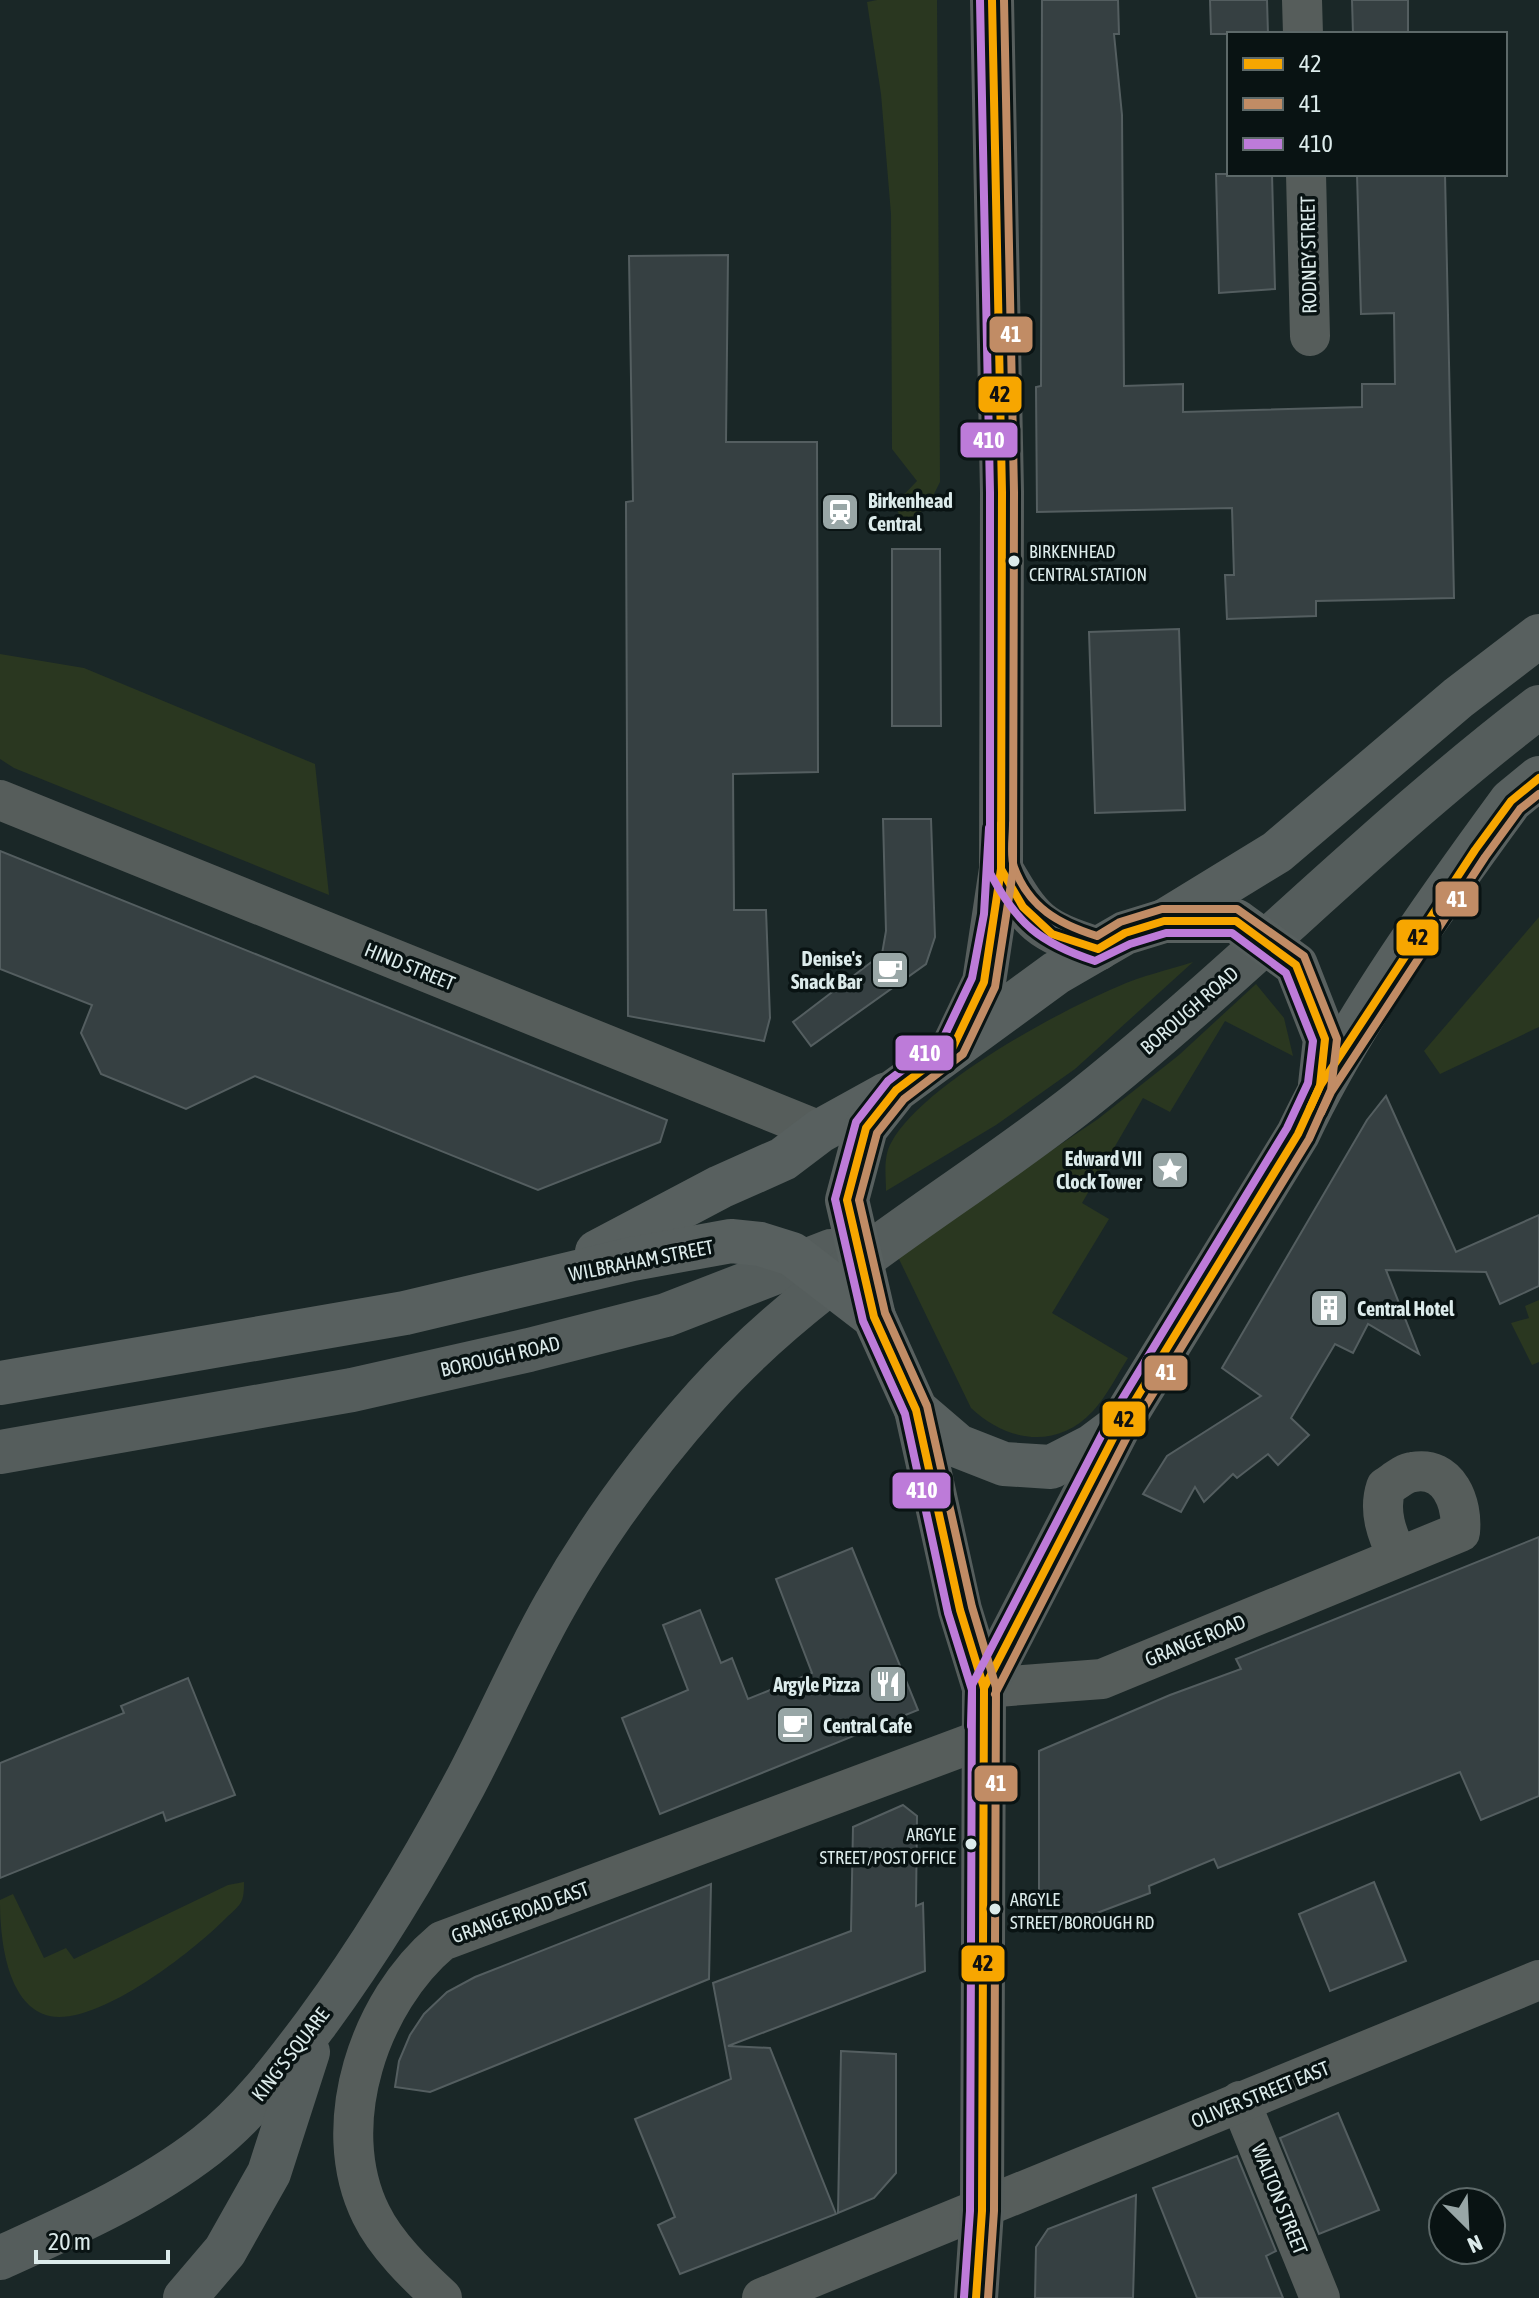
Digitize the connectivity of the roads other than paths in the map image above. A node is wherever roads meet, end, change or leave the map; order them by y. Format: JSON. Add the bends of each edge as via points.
{"nodes":[{"id":1,"x":992,"y":0,"type":"edge"},
{"id":2,"x":1302,"y":0,"type":"edge"},
{"id":3,"x":1303,"y":32,"type":"edge"},
{"id":4,"x":1306,"y":176,"type":"edge"},
{"id":5,"x":1310,"y":336,"type":"dead end"},
{"id":6,"x":1539,"y":636,"type":"edge"},
{"id":7,"x":1539,"y":707,"type":"edge"},
{"id":8,"x":1539,"y":778,"type":"edge"},
{"id":9,"x":0,"y":800,"type":"edge"},
{"id":10,"x":1001,"y":869,"type":"junction"},
{"id":11,"x":1164,"y":921,"type":"junction"},
{"id":12,"x":1098,"y":949,"type":"junction"},
{"id":13,"x":953,"y":1047,"type":"junction"},
{"id":14,"x":1320,"y":1086,"type":"junction"},
{"id":15,"x":896,"y":1090,"type":"junction"},
{"id":16,"x":820,"y":1131,"type":"junction"},
{"id":17,"x":974,"y":1176,"type":"junction"},
{"id":18,"x":541,"y":1281,"type":"junction"},
{"id":19,"x":874,"y":1317,"type":"junction"},
{"id":20,"x":0,"y":1383,"type":"edge"},
{"id":21,"x":916,"y":1410,"type":"junction"},
{"id":22,"x":1120,"y":1425,"type":"junction"},
{"id":23,"x":0,"y":1452,"type":"edge"},
{"id":24,"x":1398,"y":1557,"type":"dead end"},
{"id":25,"x":984,"y":1688,"type":"junction"},
{"id":26,"x":983,"y":1739,"type":"junction"},
{"id":27,"x":388,"y":1918,"type":"joint"},
{"id":28,"x":1539,"y":1980,"type":"edge"},
{"id":29,"x":319,"y":2019,"type":"junction"},
{"id":30,"x":1240,"y":2101,"type":"junction"},
{"id":31,"x":982,"y":2211,"type":"junction"},
{"id":32,"x":0,"y":2258,"type":"edge"},
{"id":33,"x":185,"y":2298,"type":"edge"},
{"id":34,"x":442,"y":2298,"type":"edge"},
{"id":35,"x":762,"y":2298,"type":"edge"},
{"id":36,"x":976,"y":2298,"type":"edge"},
{"id":37,"x":1320,"y":2298,"type":"edge"}],
"edges":[{"from":1,"to":10,"type":"main road","via":[[1002,492]]},
{"from":2,"to":3,"type":"street"},
{"from":4,"to":5,"type":"street","name":"RODNEY STREET"},
{"from":6,"to":11,"type":"highway","via":[[1277,852]]},
{"from":7,"to":17,"type":"main road","name":"BOROUGH ROAD","via":[[1474,756],[1171,1027],[1077,1104]]},
{"from":8,"to":14,"type":"highway","via":[[1511,801],[1475,850]]},
{"from":9,"to":16,"type":"street","name":"HIND STREET"},
{"from":10,"to":12,"type":"main road","via":[[1023,907],[1052,934]]},
{"from":10,"to":13,"type":"main road","via":[[984,982]]},
{"from":11,"to":12,"type":"highway","via":[[1125,933]]},
{"from":11,"to":14,"type":"highway","via":[[1236,921],[1296,965],[1325,1039]]},
{"from":12,"to":13,"type":"highway"},
{"from":13,"to":15,"type":"highway"},
{"from":14,"to":22,"type":"highway","via":[[1298,1134]]},
{"from":15,"to":16,"type":"highway","name":"WILBRAHAM STREET"},
{"from":15,"to":19,"type":"highway","via":[[866,1128],[847,1200]]},
{"from":16,"to":18,"type":"highway","name":"WILBRAHAM STREET","via":[[783,1159]]},
{"from":17,"to":23,"type":"main road","name":"BOROUGH ROAD","via":[[824,1255],[666,1315],[352,1390]]},
{"from":17,"to":27,"type":"main road","name":"BOROUGH ROAD","via":[[780,1323],[708,1393],[632,1483],[555,1605],[463,1787]]},
{"from":18,"to":19,"type":"highway","name":"WILBRAHAM STREET","via":[[731,1241],[760,1244],[792,1254]]},
{"from":18,"to":20,"type":"highway","via":[[405,1313]]},
{"from":19,"to":21,"type":"highway","name":"WILBRAHAM STREET"},
{"from":21,"to":22,"type":"highway","via":[[958,1446],[1004,1464],[1051,1467]]},
{"from":21,"to":25,"type":"main road","via":[[960,1610]]},
{"from":22,"to":25,"type":"main road"},
{"from":24,"to":25,"type":"street","name":"GRANGE ROAD","via":[[1102,1679]]},
{"from":25,"to":26,"type":"main road"},
{"from":26,"to":31,"type":"main road"},
{"from":26,"to":34,"type":"street","name":"GRANGE ROAD EAST","via":[[442,1941],[419,1959],[396,1991],[362,2067],[354,2147],[371,2215],[411,2269]]},
{"from":27,"to":29,"type":"main road","name":"KING'S SQUARE"},
{"from":28,"to":30,"type":"street","name":"OLIVER STREET EAST"},
{"from":29,"to":32,"type":"main road","name":"KING'S SQUARE","via":[[261,2095],[206,2146],[104,2210]]},
{"from":29,"to":33,"type":"main road","via":[[269,2173],[225,2251]]},
{"from":30,"to":31,"type":"street","name":"OLIVER STREET EAST"},
{"from":30,"to":37,"type":"street","name":"WALTON STREET"},
{"from":31,"to":35,"type":"street"},
{"from":31,"to":36,"type":"main road"}]}
